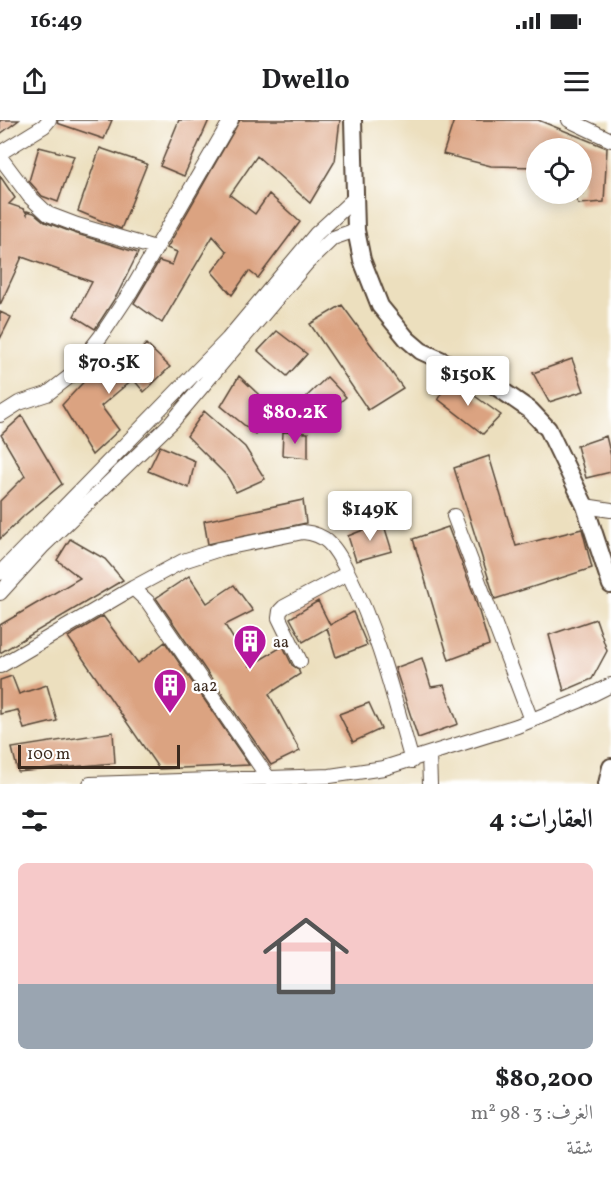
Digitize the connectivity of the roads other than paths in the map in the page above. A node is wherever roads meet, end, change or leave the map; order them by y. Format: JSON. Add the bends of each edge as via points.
{"nodes":[{"id":1,"x":49,"y":120,"type":"edge"},
{"id":2,"x":231,"y":120,"type":"edge"},
{"id":3,"x":353,"y":120,"type":"edge"},
{"id":4,"x":570,"y":120,"type":"edge"},
{"id":5,"x":611,"y":140,"type":"edge"},
{"id":6,"x":0,"y":155,"type":"edge"},
{"id":7,"x":355,"y":198,"type":"junction"},
{"id":8,"x":356,"y":230,"type":"junction"},
{"id":9,"x":155,"y":248,"type":"junction"},
{"id":10,"x":0,"y":415,"type":"edge"},
{"id":11,"x":585,"y":506,"type":"junction"},
{"id":12,"x":611,"y":510,"type":"edge"},
{"id":13,"x":454,"y":516,"type":"dead end"},
{"id":14,"x":0,"y":573,"type":"edge"},
{"id":15,"x":348,"y":573,"type":"junction"},
{"id":16,"x":611,"y":585,"type":"edge"},
{"id":17,"x":133,"y":588,"type":"junction"},
{"id":18,"x":0,"y":593,"type":"edge"},
{"id":19,"x":300,"y":661,"type":"dead end"},
{"id":20,"x":0,"y":666,"type":"edge"},
{"id":21,"x":611,"y":685,"type":"edge"},
{"id":22,"x":531,"y":720,"type":"junction"},
{"id":23,"x":429,"y":755,"type":"junction"},
{"id":24,"x":412,"y":760,"type":"junction"},
{"id":25,"x":611,"y":767,"type":"edge"},
{"id":26,"x":269,"y":779,"type":"junction"},
{"id":27,"x":90,"y":784,"type":"edge"},
{"id":28,"x":430,"y":784,"type":"edge"},
{"id":29,"x":607,"y":784,"type":"edge"}],
"edges":[{"from":1,"to":6,"type":"street"},
{"from":2,"to":9,"type":"street"},
{"from":3,"to":7,"type":"street"},
{"from":4,"to":5,"type":"street"},
{"from":6,"to":9,"type":"street","via":[[30,197],[48,214]]},
{"from":7,"to":8,"type":"street"},
{"from":7,"to":14,"type":"street","via":[[310,241],[220,347]]},
{"from":8,"to":11,"type":"street","via":[[369,282],[393,324],[421,351],[490,383],[530,410],[548,429]]},
{"from":8,"to":18,"type":"street","via":[[333,238],[312,258],[172,422],[49,539]]},
{"from":9,"to":10,"type":"street","via":[[131,291],[69,377],[47,394],[19,403]]},
{"from":11,"to":12,"type":"street"},
{"from":11,"to":16,"type":"street"},
{"from":13,"to":22,"type":"street"},
{"from":15,"to":17,"type":"street","via":[[328,542],[303,532],[183,561]]},
{"from":15,"to":19,"type":"street","via":[[280,611],[279,618]]},
{"from":15,"to":24,"type":"street","via":[[375,637]]},
{"from":17,"to":20,"type":"street"},
{"from":17,"to":26,"type":"street","via":[[147,602]]},
{"from":21,"to":22,"type":"street"},
{"from":22,"to":23,"type":"street"},
{"from":23,"to":24,"type":"street"},
{"from":23,"to":28,"type":"street"},
{"from":24,"to":26,"type":"street","via":[[363,772]]},
{"from":25,"to":29,"type":"street"},
{"from":26,"to":27,"type":"street"}]}
